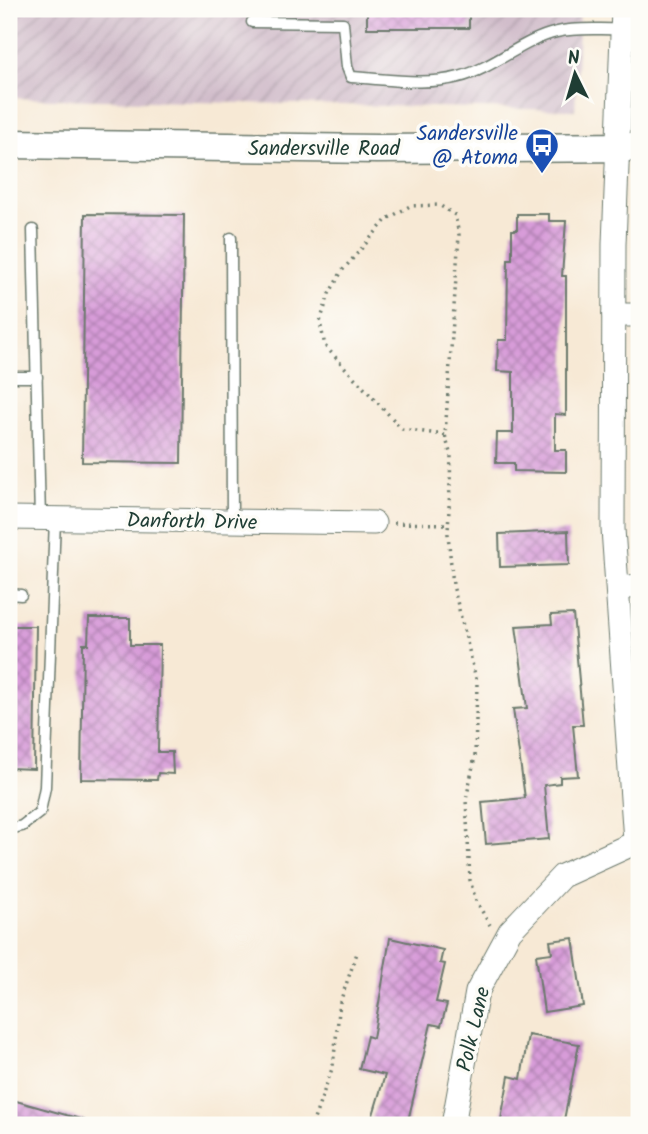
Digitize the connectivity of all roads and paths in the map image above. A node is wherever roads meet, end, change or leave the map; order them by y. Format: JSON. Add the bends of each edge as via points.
{"nodes":[{"id":1,"x":623,"y":19,"type":"edge"},
{"id":2,"x":252,"y":22,"type":"dead end"},
{"id":3,"x":9,"y":145,"type":"edge"},
{"id":4,"x":629,"y":147,"type":"edge"},
{"id":5,"x":33,"y":230,"type":"dead end"},
{"id":6,"x":231,"y":238,"type":"dead end"},
{"id":7,"x":614,"y":314,"type":"junction"},
{"id":8,"x":639,"y":314,"type":"edge"},
{"id":9,"x":9,"y":377,"type":"edge"},
{"id":10,"x":37,"y":377,"type":"junction"},
{"id":11,"x":445,"y":435,"type":"junction"},
{"id":12,"x":9,"y":518,"type":"edge"},
{"id":13,"x":48,"y":519,"type":"junction"},
{"id":14,"x":232,"y":521,"type":"junction"},
{"id":15,"x":374,"y":523,"type":"joint"},
{"id":16,"x":449,"y":524,"type":"junction"},
{"id":17,"x":628,"y":587,"type":"edge"},
{"id":18,"x":9,"y":594,"type":"edge"},
{"id":19,"x":21,"y":594,"type":"dead end"},
{"id":20,"x":9,"y":829,"type":"edge"},
{"id":21,"x":637,"y":841,"type":"edge"},
{"id":22,"x":487,"y":923,"type":"dead end"},
{"id":23,"x":357,"y":953,"type":"dead end"},
{"id":24,"x":313,"y":1125,"type":"edge"},
{"id":25,"x":453,"y":1125,"type":"edge"}],
"edges":[{"from":1,"to":2,"type":"lane","via":[[559,31],[480,70],[458,78],[425,81],[351,76],[346,67],[343,23]]},
{"from":1,"to":4,"type":"street"},
{"from":3,"to":4,"type":"street","name":"Sandersville Road"},
{"from":4,"to":7,"type":"street"},
{"from":5,"to":10,"type":"lane"},
{"from":6,"to":14,"type":"lane"},
{"from":7,"to":8,"type":"street"},
{"from":7,"to":17,"type":"street","via":[[613,528]]},
{"from":9,"to":10,"type":"lane"},
{"from":10,"to":13,"type":"lane"},
{"from":11,"to":11,"type":"path","via":[[459,234],[455,215],[439,205],[410,206],[387,219],[342,271],[320,322],[325,346],[402,429]]},
{"from":11,"to":16,"type":"path","via":[[450,456]]},
{"from":12,"to":13,"type":"street","name":"Danforth Drive"},
{"from":13,"to":14,"type":"street","name":"Danforth Drive"},
{"from":13,"to":20,"type":"lane","via":[[46,787],[40,812],[22,826]]},
{"from":14,"to":15,"type":"street","name":"Danforth Drive"},
{"from":15,"to":16,"type":"path"},
{"from":16,"to":22,"type":"path","via":[[453,585],[477,683],[475,756],[466,800],[470,880]]},
{"from":17,"to":21,"type":"street"},
{"from":18,"to":19,"type":"lane"},
{"from":21,"to":25,"type":"street","name":"Polk Lane","via":[[562,876],[510,931],[477,992]]},
{"from":23,"to":24,"type":"path","via":[[340,1002],[333,1066]]}]}
